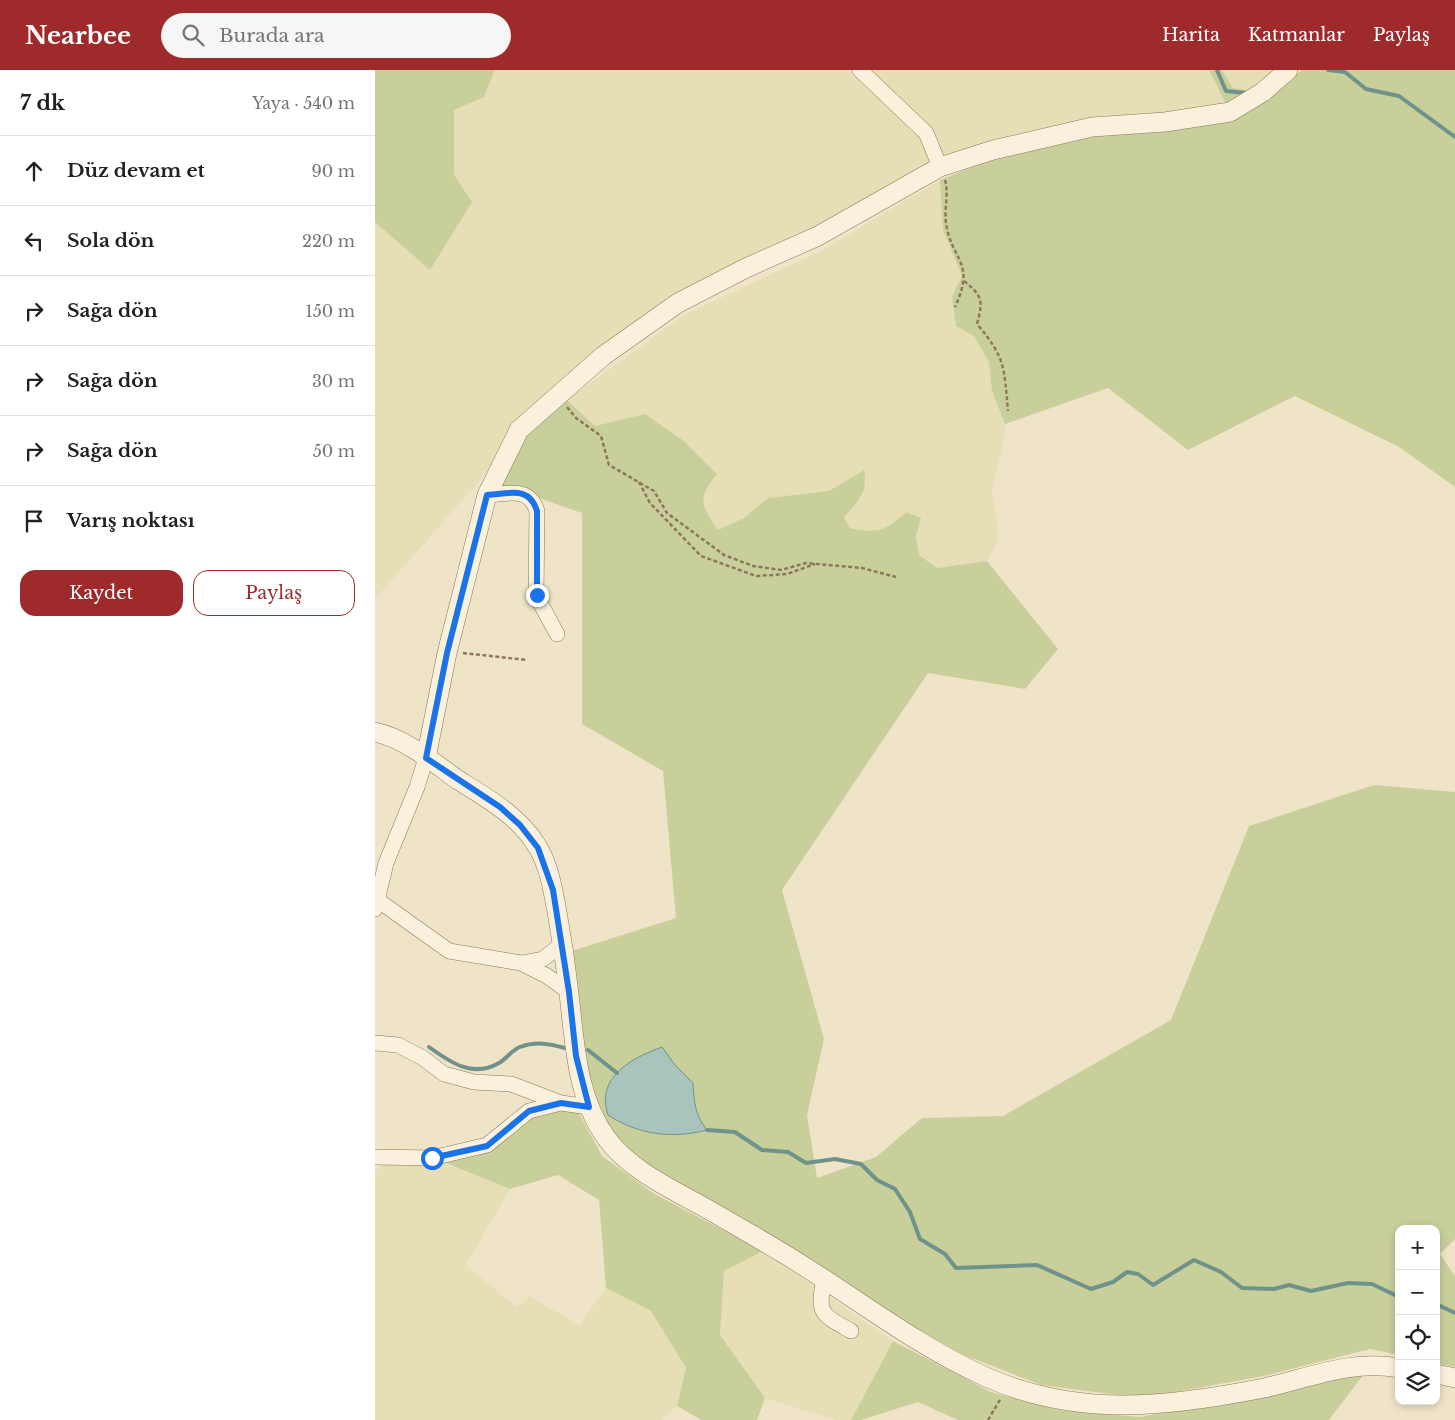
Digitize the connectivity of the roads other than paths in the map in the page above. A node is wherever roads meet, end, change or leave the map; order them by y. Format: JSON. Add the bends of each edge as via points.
{"nodes":[{"id":1,"x":860,"y":70,"type":"edge"},
{"id":2,"x":1288,"y":70,"type":"edge"},
{"id":3,"x":940,"y":167,"type":"junction"},
{"id":4,"x":487,"y":495,"type":"junction"},
{"id":5,"x":557,"y":634,"type":"dead end"},
{"id":6,"x":375,"y":732,"type":"edge"},
{"id":7,"x":426,"y":758,"type":"junction"},
{"id":8,"x":380,"y":866,"type":"edge"},
{"id":9,"x":377,"y":905,"type":"edge"},
{"id":10,"x":562,"y":944,"type":"junction"},
{"id":11,"x":521,"y":963,"type":"junction"},
{"id":12,"x":569,"y":992,"type":"junction"},
{"id":13,"x":375,"y":1043,"type":"edge"},
{"id":14,"x":561,"y":1103,"type":"junction"},
{"id":15,"x":589,"y":1107,"type":"junction"},
{"id":16,"x":375,"y":1157,"type":"edge"},
{"id":17,"x":824,"y":1279,"type":"junction"},
{"id":18,"x":851,"y":1331,"type":"dead end"},
{"id":19,"x":1395,"y":1368,"type":"edge"},
{"id":20,"x":1440,"y":1375,"type":"edge"},
{"id":21,"x":1455,"y":1378,"type":"edge"}],
"edges":[{"from":1,"to":3,"type":"street","via":[[926,133]]},
{"from":2,"to":3,"type":"street","via":[[1263,92],[1230,112],[1165,122],[1092,127],[993,150]]},
{"from":3,"to":4,"type":"street","via":[[819,236],[746,268],[678,304],[603,356],[519,430]]},
{"from":4,"to":5,"type":"street","via":[[524,493],[534,500],[537,511],[537,595]]},
{"from":4,"to":7,"type":"street","via":[[447,653]]},
{"from":6,"to":7,"type":"street","via":[[396,739]]},
{"from":7,"to":8,"type":"street"},
{"from":7,"to":10,"type":"street","via":[[500,807],[531,838],[549,875]]},
{"from":8,"to":9,"type":"street"},
{"from":9,"to":11,"type":"street","via":[[449,951]]},
{"from":10,"to":11,"type":"street","via":[[543,959]]},
{"from":10,"to":12,"type":"street"},
{"from":11,"to":12,"type":"street"},
{"from":12,"to":15,"type":"street","via":[[576,1056]]},
{"from":13,"to":14,"type":"street","via":[[398,1045],[444,1074],[474,1082],[511,1084]]},
{"from":14,"to":15,"type":"street"},
{"from":14,"to":16,"type":"street","via":[[529,1111],[487,1146],[432,1158]]},
{"from":15,"to":17,"type":"street","via":[[607,1138],[626,1158],[671,1189]]},
{"from":17,"to":18,"type":"street","via":[[819,1302],[827,1317]]},
{"from":17,"to":19,"type":"street","via":[[936,1350],[987,1378],[1067,1401],[1147,1406],[1264,1388],[1366,1364]]},
{"from":20,"to":21,"type":"street"}]}
